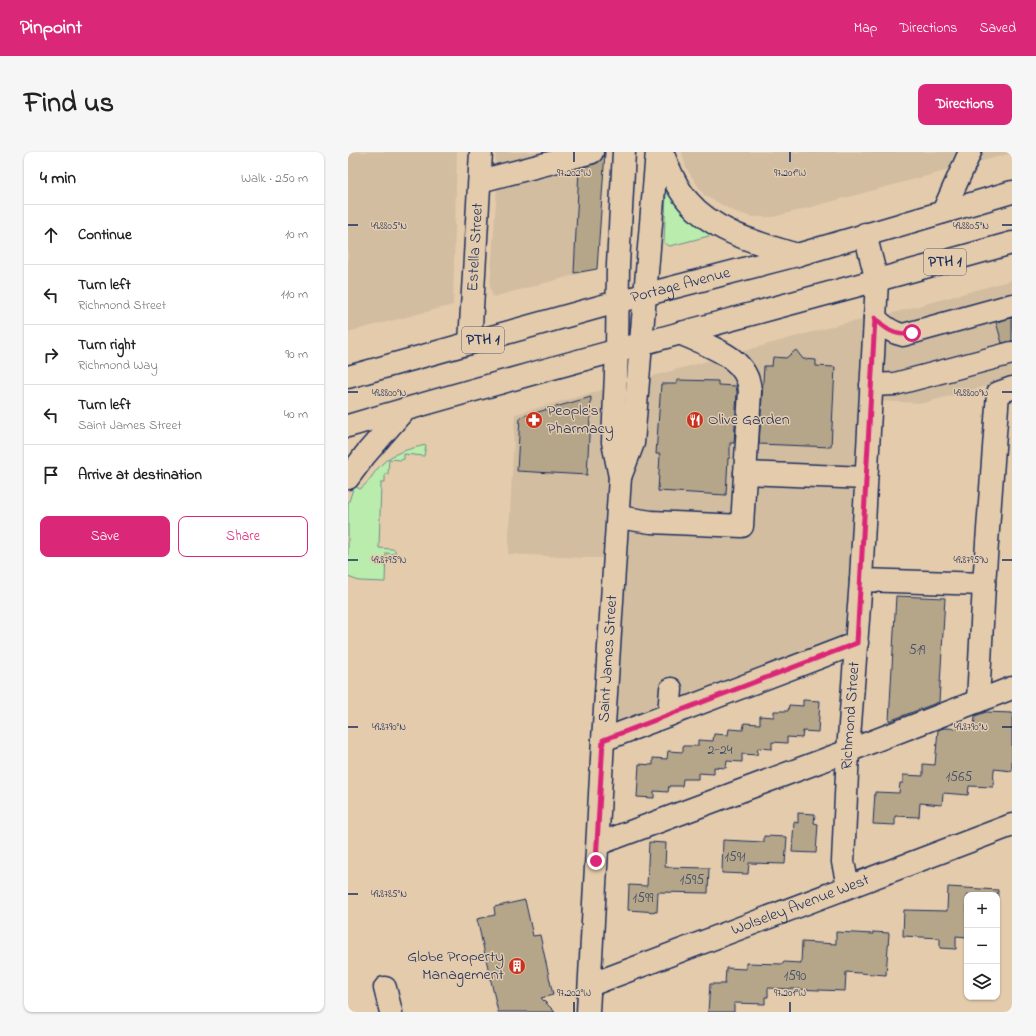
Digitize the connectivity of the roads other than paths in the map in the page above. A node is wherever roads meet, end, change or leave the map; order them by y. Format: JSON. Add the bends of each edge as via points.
{"nodes":[{"id":1,"x":481,"y":152,"type":"edge"},
{"id":2,"x":592,"y":152,"type":"edge"},
{"id":3,"x":624,"y":152,"type":"edge"},
{"id":4,"x":657,"y":152,"type":"edge"},
{"id":5,"x":662,"y":152,"type":"edge"},
{"id":6,"x":970,"y":152,"type":"edge"},
{"id":7,"x":480,"y":181,"type":"junction"},
{"id":8,"x":1012,"y":192,"type":"edge"},
{"id":9,"x":943,"y":212,"type":"junction"},
{"id":10,"x":865,"y":234,"type":"junction"},
{"id":11,"x":1012,"y":243,"type":"edge"},
{"id":12,"x":797,"y":255,"type":"junction"},
{"id":13,"x":877,"y":281,"type":"junction"},
{"id":14,"x":646,"y":294,"type":"junction"},
{"id":15,"x":617,"y":302,"type":"junction"},
{"id":16,"x":1012,"y":305,"type":"edge"},
{"id":17,"x":875,"y":318,"type":"junction"},
{"id":18,"x":680,"y":333,"type":"junction"},
{"id":19,"x":470,"y":343,"type":"junction"},
{"id":20,"x":641,"y":343,"type":"junction"},
{"id":21,"x":616,"y":350,"type":"junction"},
{"id":22,"x":1012,"y":353,"type":"edge"},
{"id":23,"x":348,"y":377,"type":"edge"},
{"id":24,"x":871,"y":385,"type":"junction"},
{"id":25,"x":1012,"y":388,"type":"edge"},
{"id":26,"x":404,"y":410,"type":"junction"},
{"id":27,"x":348,"y":426,"type":"edge"},
{"id":28,"x":745,"y":473,"type":"junction"},
{"id":29,"x":620,"y":477,"type":"junction"},
{"id":30,"x":348,"y":478,"type":"edge"},
{"id":31,"x":866,"y":478,"type":"junction"},
{"id":32,"x":618,"y":518,"type":"junction"},
{"id":33,"x":861,"y":580,"type":"junction"},
{"id":34,"x":984,"y":584,"type":"junction"},
{"id":35,"x":857,"y":643,"type":"junction"},
{"id":36,"x":1012,"y":688,"type":"edge"},
{"id":37,"x":671,"y":689,"type":"dead end"},
{"id":38,"x":978,"y":701,"type":"junction"},
{"id":39,"x":669,"y":715,"type":"junction"},
{"id":40,"x":603,"y":740,"type":"junction"},
{"id":41,"x":848,"y":752,"type":"junction"},
{"id":42,"x":1012,"y":825,"type":"edge"},
{"id":43,"x":598,"y":844,"type":"junction"},
{"id":44,"x":848,"y":886,"type":"junction"},
{"id":45,"x":590,"y":985,"type":"junction"},
{"id":46,"x":385,"y":988,"type":"dead end"},
{"id":47,"x":391,"y":1012,"type":"edge"},
{"id":48,"x":588,"y":1012,"type":"edge"}],
"edges":[{"from":1,"to":7,"type":"main road","name":"Estella Street"},
{"from":2,"to":7,"type":"main road"},
{"from":3,"to":15,"type":"main road","name":"Saint James Street"},
{"from":4,"to":14,"type":"main road","name":"Saint James Street"},
{"from":5,"to":12,"type":"main road","via":[[678,188],[699,212],[744,239]]},
{"from":6,"to":9,"type":"main road"},
{"from":7,"to":19,"type":"main road","name":"Estella Street"},
{"from":8,"to":9,"type":"main road","name":"Portage Avenue","number":"PTH 1"},
{"from":9,"to":10,"type":"main road","name":"Portage Avenue","number":"PTH 1"},
{"from":10,"to":12,"type":"main road","name":"Portage Avenue","number":"PTH 1"},
{"from":10,"to":13,"type":"main road","name":"Richmond Street"},
{"from":11,"to":13,"type":"main road","number":"PTH 1"},
{"from":12,"to":14,"type":"main road","name":"Portage Avenue","number":"PTH 1"},
{"from":13,"to":17,"type":"main road","name":"Richmond Street"},
{"from":13,"to":18,"type":"main road","number":"PTH 1"},
{"from":14,"to":15,"type":"main road","name":"Portage Avenue","number":"PTH 1"},
{"from":14,"to":20,"type":"main road","name":"Saint James Street"},
{"from":15,"to":19,"type":"main road","name":"Portage Avenue","number":"PTH 1"},
{"from":15,"to":21,"type":"main road","name":"Saint James Street"},
{"from":16,"to":17,"type":"main road","via":[[903,335],[890,330]]},
{"from":17,"to":24,"type":"main road","name":"Richmond Street"},
{"from":18,"to":20,"type":"main road","number":"PTH 1"},
{"from":18,"to":28,"type":"main road","via":[[726,354],[741,367],[748,379],[750,391]]},
{"from":19,"to":23,"type":"main road","name":"Portage Avenue","number":"PTH 1"},
{"from":20,"to":21,"type":"main road","number":"PTH 1"},
{"from":20,"to":29,"type":"main road","name":"Saint James Street","via":[[633,443]]},
{"from":21,"to":26,"type":"main road","number":"PTH 1"},
{"from":21,"to":29,"type":"main road","name":"Saint James Street","via":[[613,442]]},
{"from":22,"to":24,"type":"main road","via":[[895,384]]},
{"from":24,"to":31,"type":"main road","name":"Richmond Street"},
{"from":25,"to":34,"type":"main road","via":[[998,393]]},
{"from":26,"to":27,"type":"main road","number":"PTH 1"},
{"from":26,"to":30,"type":"main road"},
{"from":28,"to":31,"type":"main road"},
{"from":28,"to":32,"type":"main road","via":[[742,526]]},
{"from":29,"to":32,"type":"main road","name":"Saint James Street"},
{"from":31,"to":33,"type":"main road","name":"Richmond Street"},
{"from":32,"to":40,"type":"main road","name":"Saint James Street"},
{"from":33,"to":34,"type":"main road"},
{"from":33,"to":35,"type":"main road","name":"Richmond Street"},
{"from":34,"to":38,"type":"main road"},
{"from":35,"to":39,"type":"main road"},
{"from":35,"to":41,"type":"main road","name":"Richmond Street"},
{"from":36,"to":38,"type":"main road"},
{"from":37,"to":39,"type":"main road"},
{"from":38,"to":41,"type":"main road"},
{"from":39,"to":40,"type":"main road"},
{"from":40,"to":43,"type":"main road","name":"Saint James Street"},
{"from":41,"to":43,"type":"main road"},
{"from":41,"to":44,"type":"main road","name":"Richmond Street","via":[[843,862]]},
{"from":42,"to":44,"type":"main road","name":"Wolseley Avenue West"},
{"from":43,"to":45,"type":"main road","name":"Saint James Street"},
{"from":44,"to":45,"type":"main road","name":"Wolseley Avenue West"},
{"from":45,"to":48,"type":"main road","name":"Saint James Street"},
{"from":46,"to":47,"type":"main road"}]}
